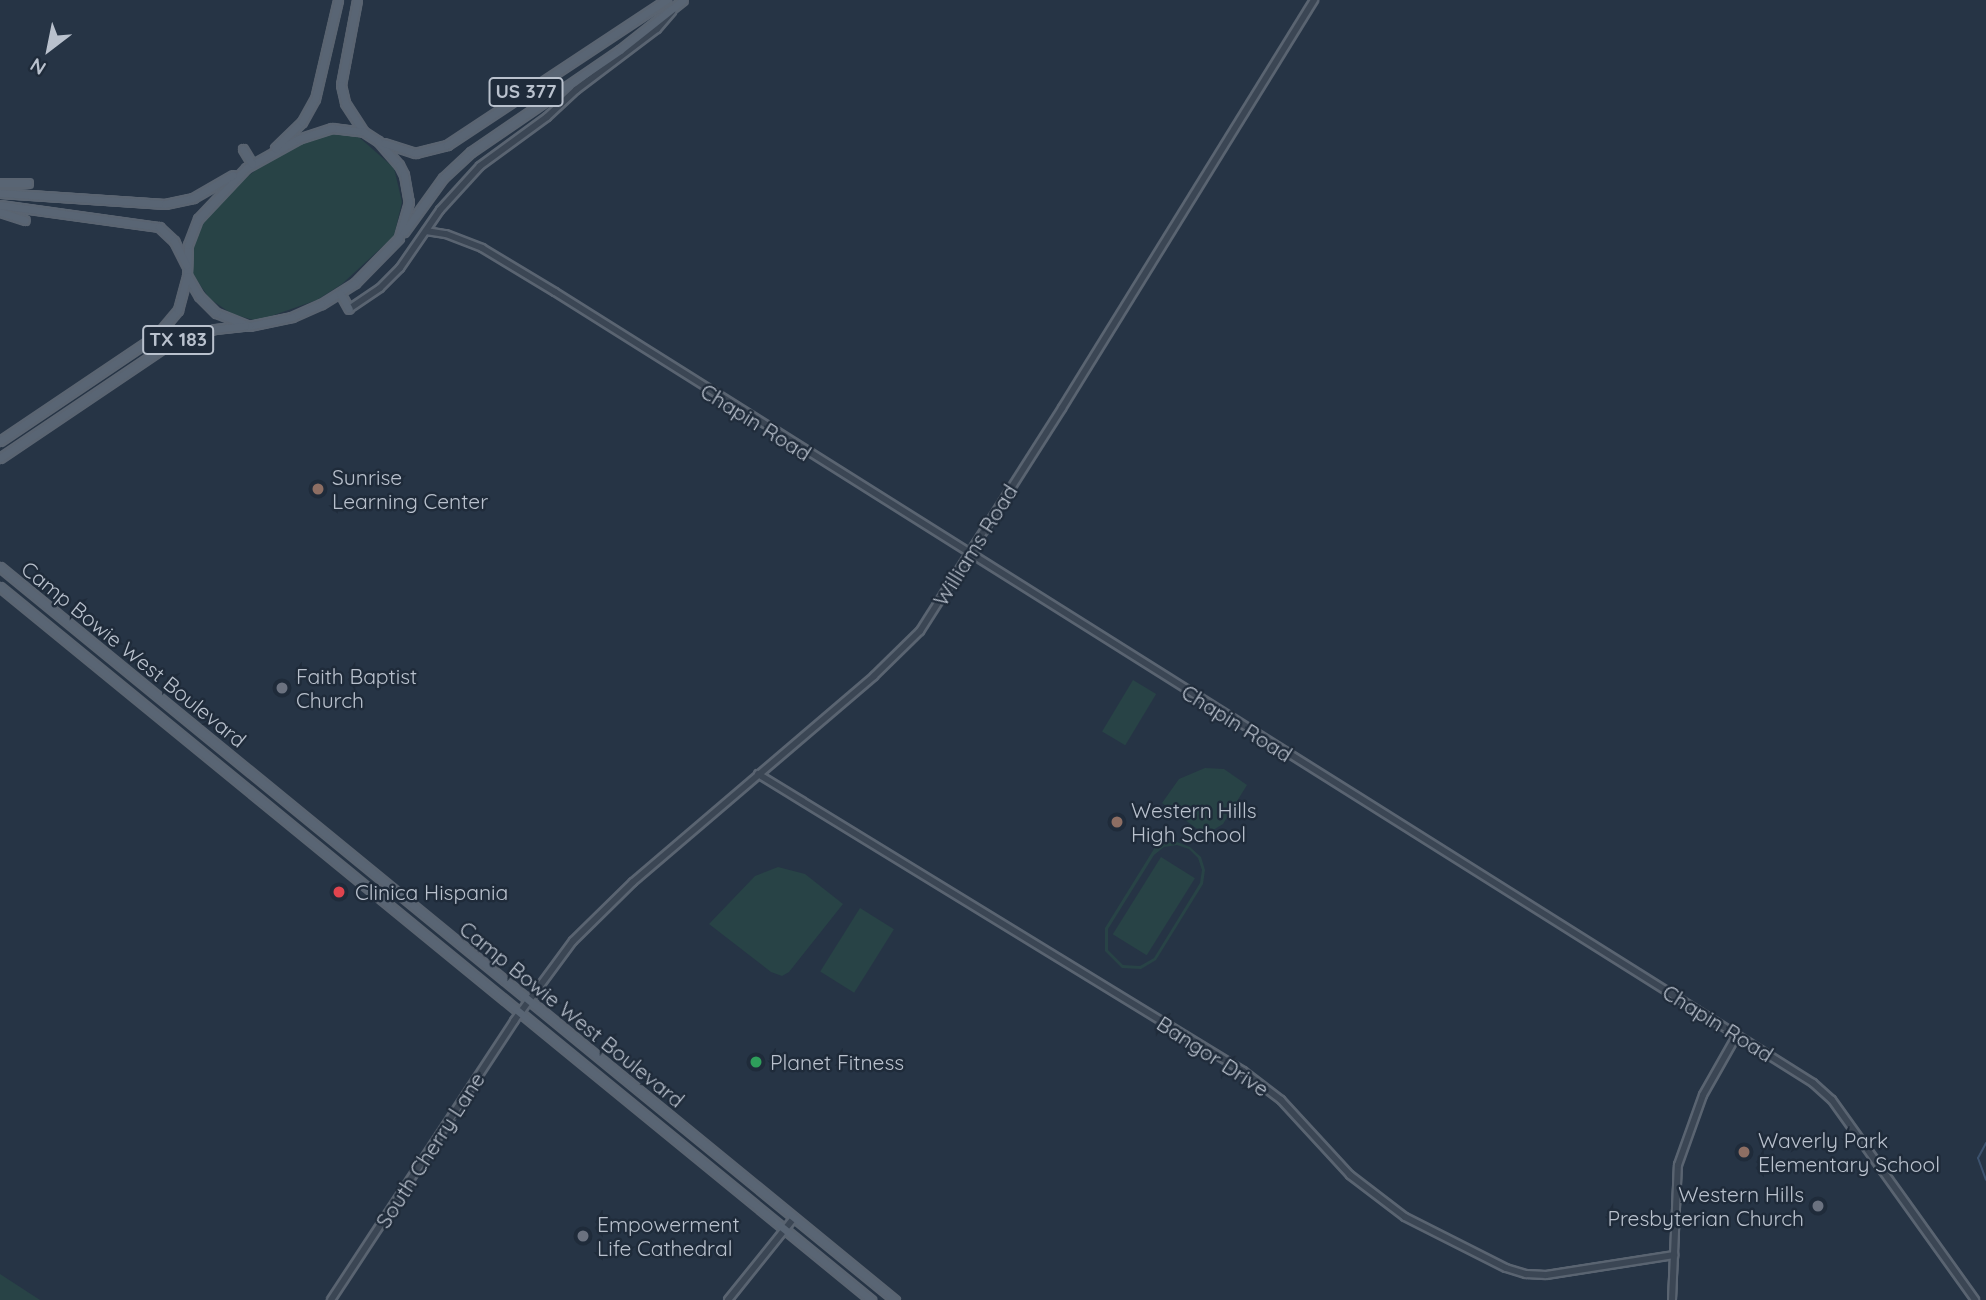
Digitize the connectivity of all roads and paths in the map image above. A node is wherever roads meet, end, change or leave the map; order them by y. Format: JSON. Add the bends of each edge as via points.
{"nodes":[{"id":1,"x":338,"y":0,"type":"edge"},
{"id":2,"x":357,"y":0,"type":"edge"},
{"id":3,"x":666,"y":0,"type":"edge"},
{"id":4,"x":683,"y":0,"type":"edge"},
{"id":5,"x":1314,"y":0,"type":"edge"},
{"id":6,"x":675,"y":9,"type":"junction"},
{"id":7,"x":364,"y":132,"type":"junction"},
{"id":8,"x":378,"y":141,"type":"junction"},
{"id":9,"x":243,"y":149,"type":"dead end"},
{"id":10,"x":251,"y":165,"type":"junction"},
{"id":11,"x":0,"y":183,"type":"edge"},
{"id":12,"x":28,"y":183,"type":"dead end"},
{"id":13,"x":0,"y":193,"type":"edge"},
{"id":14,"x":0,"y":205,"type":"edge"},
{"id":15,"x":0,"y":212,"type":"edge"},
{"id":16,"x":25,"y":220,"type":"dead end"},
{"id":17,"x":426,"y":231,"type":"junction"},
{"id":18,"x":399,"y":238,"type":"junction"},
{"id":19,"x":186,"y":266,"type":"junction"},
{"id":20,"x":187,"y":275,"type":"junction"},
{"id":21,"x":340,"y":293,"type":"junction"},
{"id":22,"x":349,"y":309,"type":"joint"},
{"id":23,"x":249,"y":326,"type":"junction"},
{"id":24,"x":0,"y":441,"type":"edge"},
{"id":25,"x":0,"y":458,"type":"edge"},
{"id":26,"x":970,"y":554,"type":"junction"},
{"id":27,"x":0,"y":567,"type":"edge"},
{"id":28,"x":0,"y":587,"type":"edge"},
{"id":29,"x":758,"y":774,"type":"junction"},
{"id":30,"x":529,"y":1000,"type":"junction"},
{"id":31,"x":520,"y":1012,"type":"junction"},
{"id":32,"x":1737,"y":1035,"type":"junction"},
{"id":33,"x":794,"y":1218,"type":"junction"},
{"id":34,"x":786,"y":1230,"type":"junction"},
{"id":35,"x":1674,"y":1255,"type":"junction"},
{"id":36,"x":331,"y":1300,"type":"edge"},
{"id":37,"x":728,"y":1300,"type":"edge"},
{"id":38,"x":872,"y":1300,"type":"edge"},
{"id":39,"x":895,"y":1300,"type":"edge"},
{"id":40,"x":1672,"y":1300,"type":"edge"},
{"id":41,"x":1975,"y":1300,"type":"edge"}],
"edges":[{"from":1,"to":10,"type":"main road","via":[[310,109],[296,130]]},
{"from":2,"to":7,"type":"main road","via":[[341,85],[345,103]]},
{"from":3,"to":8,"type":"main road","number":"US 377","via":[[447,145],[415,153]]},
{"from":4,"to":6,"type":"main road","number":"US 377"},
{"from":5,"to":26,"type":"street","name":"Williams Road"},
{"from":6,"to":17,"type":"street","via":[[657,29],[480,166]]},
{"from":6,"to":18,"type":"main road","number":"US 377","via":[[471,152],[443,178]]},
{"from":7,"to":8,"type":"main road","number":"US 377"},
{"from":7,"to":10,"type":"main road","number":"US 377","via":[[342,127],[320,130]]},
{"from":8,"to":18,"type":"main road","via":[[398,165],[407,189],[409,202]]},
{"from":9,"to":10,"type":"main road"},
{"from":10,"to":13,"type":"main road","number":"US 377","via":[[193,198],[165,204]]},
{"from":10,"to":19,"type":"main road","via":[[198,219]]},
{"from":11,"to":12,"type":"main road"},
{"from":14,"to":19,"type":"main road","via":[[159,227],[174,241]]},
{"from":15,"to":16,"type":"main road"},
{"from":17,"to":22,"type":"street","via":[[380,288]]},
{"from":17,"to":26,"type":"street","name":"Chapin Road","via":[[482,248]]},
{"from":18,"to":21,"type":"main road","number":"US 377"},
{"from":19,"to":20,"type":"main road"},
{"from":20,"to":23,"type":"main road","via":[[216,313]]},
{"from":20,"to":24,"type":"main road","number":"TX 183","via":[[178,310],[157,335]]},
{"from":21,"to":22,"type":"main road"},
{"from":21,"to":23,"type":"main road","number":"US 377","via":[[292,317]]},
{"from":23,"to":25,"type":"main road","number":"TX 183","via":[[215,329],[172,342]]},
{"from":26,"to":29,"type":"street","name":"Williams Road","via":[[920,631]]},
{"from":26,"to":32,"type":"street","name":"Chapin Road"},
{"from":27,"to":30,"type":"main road","name":"Camp Bowie West Boulevard"},
{"from":28,"to":31,"type":"main road","name":"Camp Bowie West Boulevard"},
{"from":29,"to":30,"type":"street","name":"Williams Road","via":[[583,930]]},
{"from":29,"to":35,"type":"street","name":"Bangor Drive","via":[[1243,1071],[1281,1100],[1350,1175],[1405,1217],[1525,1274],[1546,1275]]},
{"from":30,"to":31,"type":"street","name":"South Cherry Lane"},
{"from":30,"to":33,"type":"main road","name":"Camp Bowie West Boulevard"},
{"from":31,"to":34,"type":"main road","name":"Camp Bowie West Boulevard"},
{"from":31,"to":36,"type":"street","name":"South Cherry Lane"},
{"from":32,"to":35,"type":"street","via":[[1703,1095],[1678,1165]]},
{"from":32,"to":41,"type":"street","name":"Chapin Road","via":[[1832,1100]]},
{"from":33,"to":34,"type":"street"},
{"from":33,"to":39,"type":"main road","name":"Camp Bowie West Boulevard"},
{"from":34,"to":37,"type":"street"},
{"from":34,"to":38,"type":"main road","name":"Camp Bowie West Boulevard"},
{"from":35,"to":40,"type":"street"}]}
